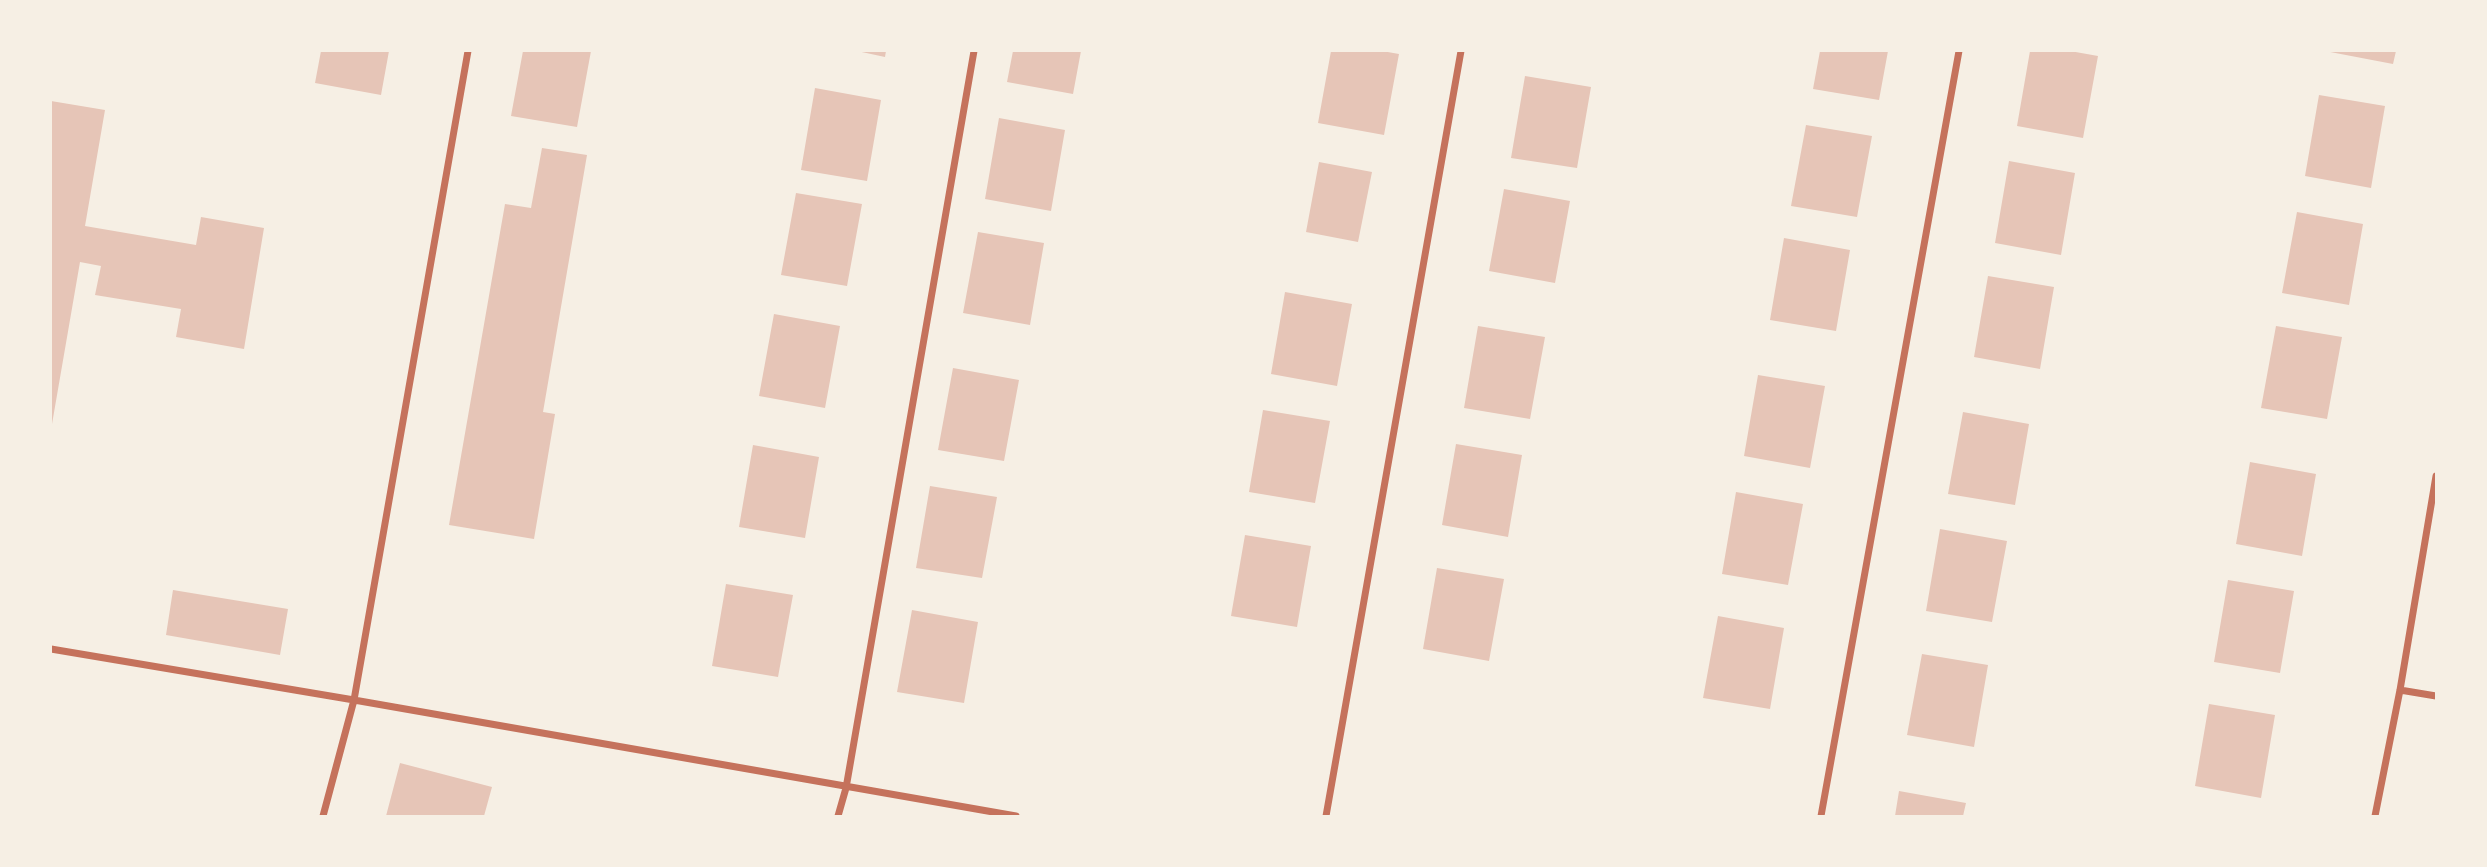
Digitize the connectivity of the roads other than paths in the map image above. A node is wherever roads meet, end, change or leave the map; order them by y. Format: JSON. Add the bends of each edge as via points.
{"nodes":[{"id":1,"x":468,"y":51,"type":"edge"},
{"id":2,"x":974,"y":51,"type":"edge"},
{"id":3,"x":1461,"y":51,"type":"edge"},
{"id":4,"x":1959,"y":51,"type":"edge"},
{"id":5,"x":2436,"y":476,"type":"edge"},
{"id":6,"x":51,"y":649,"type":"edge"},
{"id":7,"x":2400,"y":690,"type":"junction"},
{"id":8,"x":2436,"y":696,"type":"edge"},
{"id":9,"x":354,"y":699,"type":"junction"},
{"id":10,"x":846,"y":788,"type":"junction"},
{"id":11,"x":323,"y":816,"type":"edge"},
{"id":12,"x":838,"y":816,"type":"edge"},
{"id":13,"x":1016,"y":816,"type":"edge"},
{"id":14,"x":1326,"y":816,"type":"edge"},
{"id":15,"x":1821,"y":816,"type":"edge"},
{"id":16,"x":2375,"y":816,"type":"edge"}],
"edges":[{"from":1,"to":9,"type":"street"},
{"from":2,"to":10,"type":"street"},
{"from":3,"to":14,"type":"street"},
{"from":4,"to":15,"type":"street"},
{"from":5,"to":7,"type":"street"},
{"from":6,"to":9,"type":"street"},
{"from":7,"to":8,"type":"street"},
{"from":7,"to":16,"type":"street"},
{"from":9,"to":10,"type":"street"},
{"from":9,"to":11,"type":"street"},
{"from":10,"to":12,"type":"street"},
{"from":10,"to":13,"type":"street"}]}
